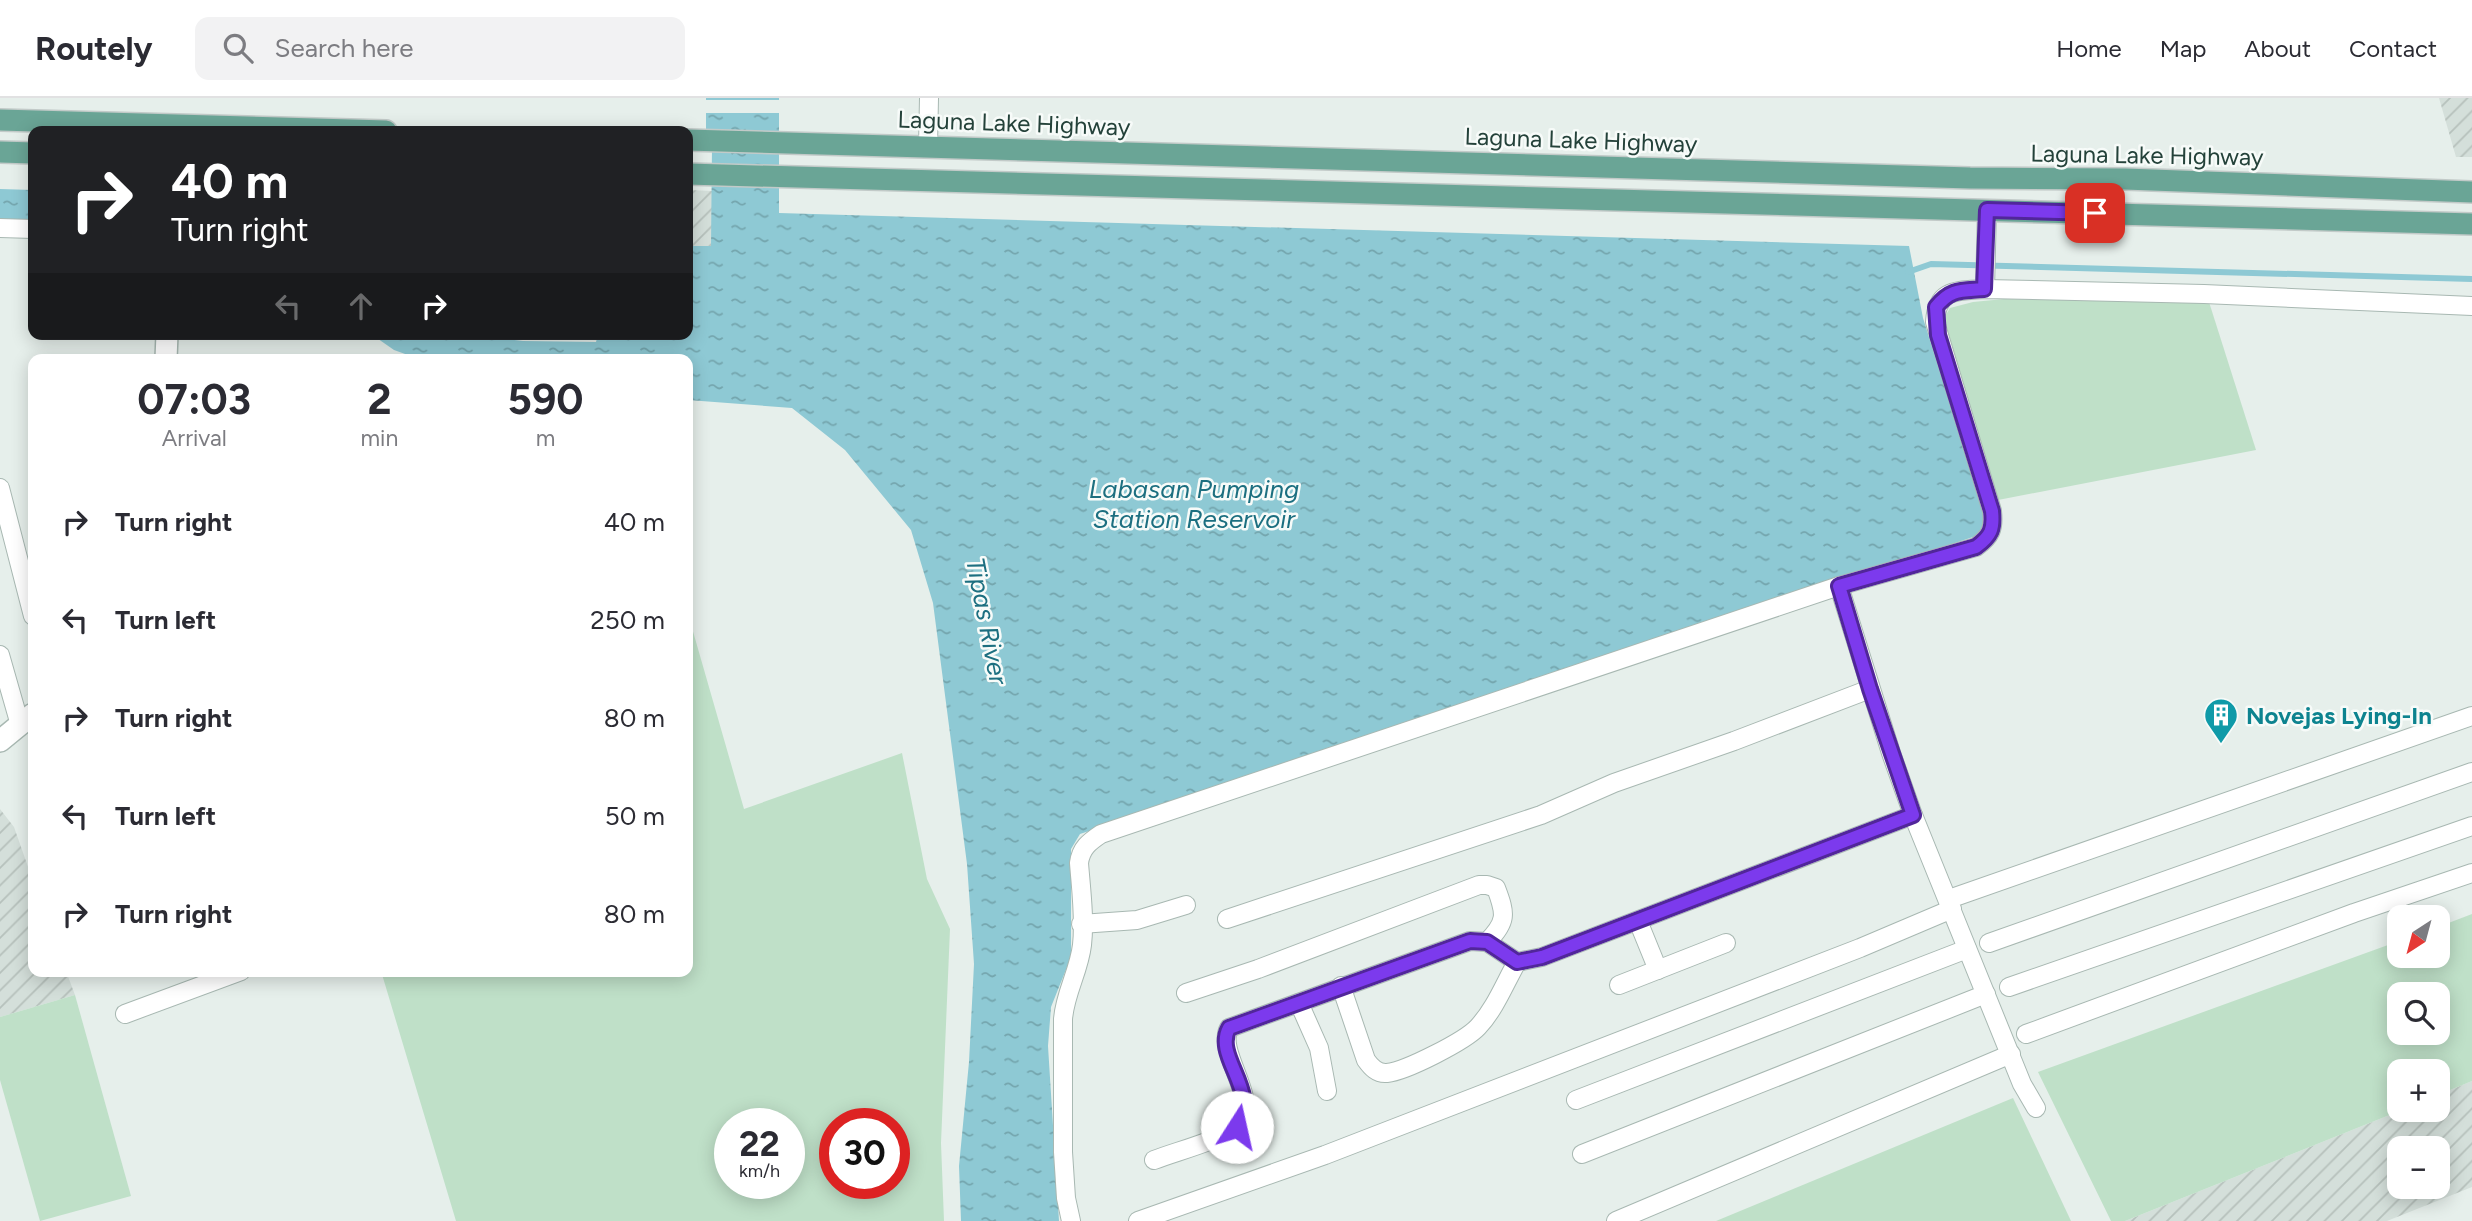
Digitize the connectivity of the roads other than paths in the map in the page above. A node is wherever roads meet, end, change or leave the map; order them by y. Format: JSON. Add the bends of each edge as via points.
{"nodes":[{"id":1,"x":929,"y":98,"type":"edge"},
{"id":2,"x":0,"y":120,"type":"edge"},
{"id":3,"x":211,"y":126,"type":"edge"},
{"id":4,"x":696,"y":140,"type":"edge"},
{"id":5,"x":928,"y":146,"type":"junction"},
{"id":6,"x":0,"y":152,"type":"edge"},
{"id":7,"x":28,"y":153,"type":"edge"},
{"id":8,"x":1611,"y":167,"type":"junction"},
{"id":9,"x":698,"y":174,"type":"edge"},
{"id":10,"x":2472,"y":192,"type":"edge"},
{"id":11,"x":1610,"y":199,"type":"junction"},
{"id":12,"x":1986,"y":218,"type":"junction"},
{"id":13,"x":2472,"y":224,"type":"edge"},
{"id":14,"x":0,"y":228,"type":"edge"},
{"id":15,"x":28,"y":229,"type":"edge"},
{"id":16,"x":1984,"y":281,"type":"junction"},
{"id":17,"x":2472,"y":306,"type":"edge"},
{"id":18,"x":0,"y":488,"type":"edge"},
{"id":19,"x":1839,"y":586,"type":"junction"},
{"id":20,"x":28,"y":597,"type":"edge"},
{"id":21,"x":0,"y":655,"type":"edge"},
{"id":22,"x":1870,"y":689,"type":"junction"},
{"id":23,"x":2472,"y":716,"type":"edge"},
{"id":24,"x":27,"y":720,"type":"edge"},
{"id":25,"x":0,"y":741,"type":"edge"},
{"id":26,"x":2472,"y":772,"type":"edge"},
{"id":27,"x":1913,"y":815,"type":"junction"},
{"id":28,"x":2472,"y":826,"type":"edge"},
{"id":29,"x":2472,"y":873,"type":"edge"},
{"id":30,"x":1950,"y":904,"type":"junction"},
{"id":31,"x":1186,"y":905,"type":"dead end"},
{"id":32,"x":1227,"y":919,"type":"dead end"},
{"id":33,"x":1638,"y":920,"type":"junction"},
{"id":34,"x":1081,"y":924,"type":"junction"},
{"id":35,"x":1487,"y":942,"type":"junction"},
{"id":36,"x":1726,"y":943,"type":"dead end"},
{"id":37,"x":1989,"y":943,"type":"dead end"},
{"id":38,"x":1968,"y":949,"type":"junction"},
{"id":39,"x":1517,"y":962,"type":"junction"},
{"id":40,"x":1658,"y":970,"type":"junction"},
{"id":41,"x":225,"y":977,"type":"edge"},
{"id":42,"x":1619,"y":985,"type":"dead end"},
{"id":43,"x":1341,"y":986,"type":"junction"},
{"id":44,"x":2009,"y":987,"type":"dead end"},
{"id":45,"x":1186,"y":993,"type":"dead end"},
{"id":46,"x":1986,"y":994,"type":"junction"},
{"id":47,"x":1299,"y":1003,"type":"junction"},
{"id":48,"x":125,"y":1014,"type":"dead end"},
{"id":49,"x":2026,"y":1034,"type":"dead end"},
{"id":50,"x":2011,"y":1054,"type":"junction"},
{"id":51,"x":1327,"y":1091,"type":"dead end"},
{"id":52,"x":1576,"y":1100,"type":"dead end"},
{"id":53,"x":2036,"y":1108,"type":"dead end"},
{"id":54,"x":1582,"y":1154,"type":"dead end"},
{"id":55,"x":1154,"y":1160,"type":"dead end"},
{"id":56,"x":1071,"y":1221,"type":"edge"},
{"id":57,"x":1138,"y":1221,"type":"edge"},
{"id":58,"x":1615,"y":1221,"type":"edge"}],
"edges":[{"from":1,"to":5,"type":"street"},
{"from":2,"to":3,"type":"main road"},
{"from":4,"to":5,"type":"main road","name":"Laguna Lake Highway"},
{"from":5,"to":8,"type":"main road","name":"Laguna Lake Highway"},
{"from":6,"to":7,"type":"main road"},
{"from":8,"to":10,"type":"main road","name":"Laguna Lake Highway"},
{"from":8,"to":11,"type":"main road"},
{"from":9,"to":11,"type":"main road"},
{"from":11,"to":12,"type":"main road"},
{"from":12,"to":13,"type":"main road"},
{"from":12,"to":16,"type":"street"},
{"from":14,"to":15,"type":"street"},
{"from":16,"to":17,"type":"street"},
{"from":16,"to":19,"type":"street","via":[[1945,296],[1936,307],[1936,322],[1994,526],[1976,547]]},
{"from":18,"to":20,"type":"street"},
{"from":19,"to":22,"type":"street"},
{"from":19,"to":34,"type":"street","via":[[1101,834],[1080,852]]},
{"from":21,"to":24,"type":"street"},
{"from":22,"to":27,"type":"street"},
{"from":22,"to":32,"type":"street","via":[[1614,783],[1541,815]]},
{"from":23,"to":30,"type":"street"},
{"from":24,"to":25,"type":"street"},
{"from":26,"to":37,"type":"street"},
{"from":27,"to":30,"type":"street"},
{"from":27,"to":33,"type":"street"},
{"from":28,"to":44,"type":"street"},
{"from":29,"to":49,"type":"street"},
{"from":30,"to":38,"type":"street"},
{"from":30,"to":57,"type":"street","via":[[1860,948],[1325,1155]]},
{"from":31,"to":34,"type":"street","via":[[1138,920]]},
{"from":33,"to":39,"type":"street"},
{"from":33,"to":40,"type":"street"},
{"from":34,"to":56,"type":"street","via":[[1082,945],[1064,1001],[1063,1019],[1063,1152]]},
{"from":35,"to":39,"type":"street"},
{"from":35,"to":43,"type":"street","via":[[1470,941]]},
{"from":35,"to":45,"type":"street","via":[[1504,916],[1496,888],[1479,885]]},
{"from":36,"to":40,"type":"street"},
{"from":38,"to":46,"type":"street"},
{"from":38,"to":52,"type":"street"},
{"from":39,"to":43,"type":"street","via":[[1478,1027],[1420,1061],[1388,1073],[1373,1069],[1366,1060]]},
{"from":40,"to":42,"type":"street"},
{"from":41,"to":48,"type":"street"},
{"from":43,"to":47,"type":"street"},
{"from":46,"to":50,"type":"street"},
{"from":46,"to":54,"type":"street"},
{"from":47,"to":51,"type":"street","via":[[1319,1048]]},
{"from":47,"to":55,"type":"street","via":[[1229,1028],[1225,1041],[1245,1109],[1237,1127]]},
{"from":50,"to":53,"type":"street"},
{"from":50,"to":58,"type":"street"}]}
